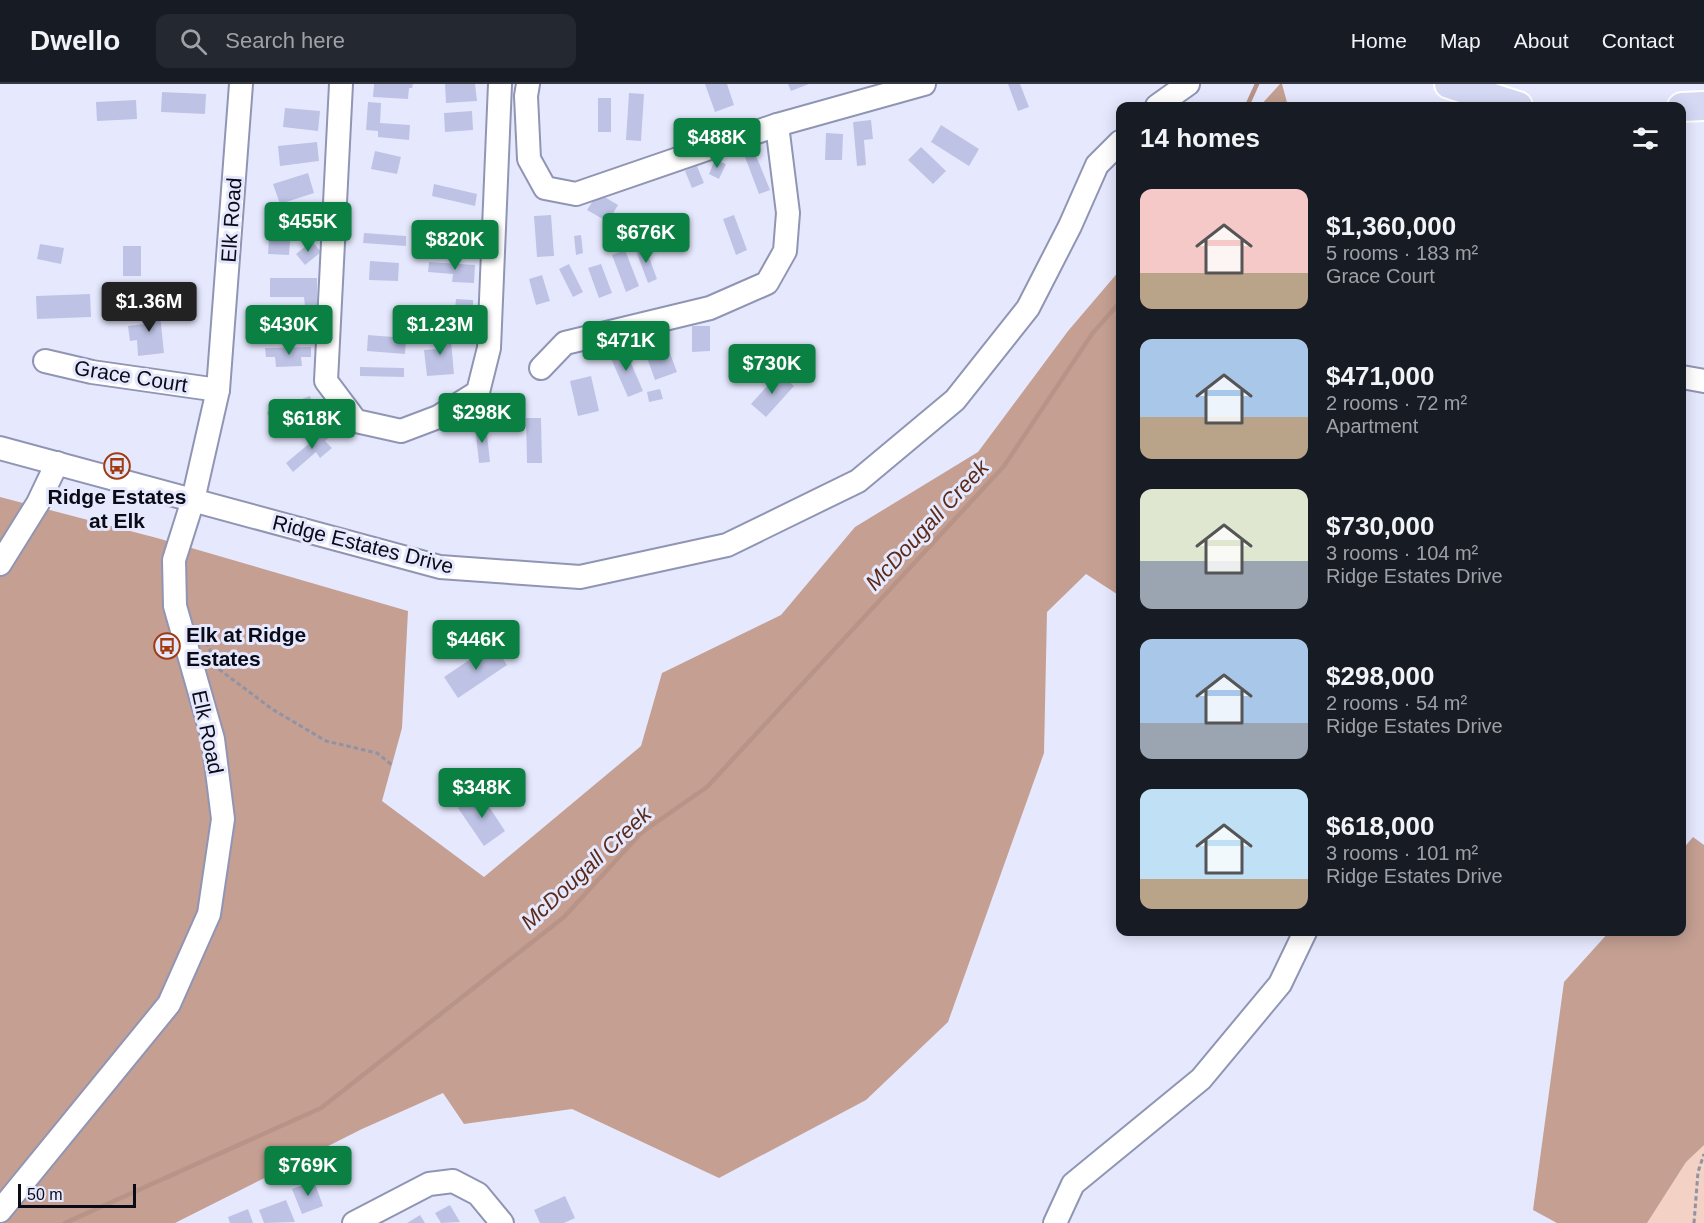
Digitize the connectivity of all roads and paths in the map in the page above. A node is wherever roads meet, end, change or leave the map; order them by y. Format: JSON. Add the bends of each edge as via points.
{"nodes":[{"id":1,"x":241,"y":84,"type":"edge"},
{"id":2,"x":341,"y":84,"type":"edge"},
{"id":3,"x":500,"y":84,"type":"edge"},
{"id":4,"x":528,"y":84,"type":"edge"},
{"id":5,"x":924,"y":84,"type":"edge"},
{"id":6,"x":1188,"y":84,"type":"edge"},
{"id":7,"x":1449,"y":84,"type":"edge"},
{"id":8,"x":1163,"y":102,"type":"edge"},
{"id":9,"x":1502,"y":102,"type":"edge"},
{"id":10,"x":1704,"y":106,"type":"edge"},
{"id":11,"x":1686,"y":107,"type":"edge"},
{"id":12,"x":777,"y":125,"type":"junction"},
{"id":13,"x":1116,"y":146,"type":"edge"},
{"id":14,"x":45,"y":361,"type":"dead end"},
{"id":15,"x":541,"y":368,"type":"dead end"},
{"id":16,"x":1686,"y":378,"type":"edge"},
{"id":17,"x":1704,"y":381,"type":"edge"},
{"id":18,"x":218,"y":390,"type":"junction"},
{"id":19,"x":0,"y":448,"type":"edge"},
{"id":20,"x":57,"y":463,"type":"junction"},
{"id":21,"x":193,"y":500,"type":"junction"},
{"id":22,"x":0,"y":564,"type":"edge"},
{"id":23,"x":182,"y":629,"type":"junction"},
{"id":24,"x":392,"y":765,"type":"dead end"},
{"id":25,"x":1303,"y":936,"type":"edge"},
{"id":26,"x":1704,"y":1154,"type":"edge"},
{"id":27,"x":0,"y":1211,"type":"edge"},
{"id":28,"x":354,"y":1223,"type":"edge"},
{"id":29,"x":502,"y":1223,"type":"edge"},
{"id":30,"x":1055,"y":1223,"type":"edge"},
{"id":31,"x":1694,"y":1223,"type":"edge"}],
"edges":[{"from":1,"to":18,"type":"street","name":"Elk Road"},
{"from":2,"to":3,"type":"street","via":[[326,381],[356,421],[401,431],[438,417],[478,392],[489,348]]},
{"from":4,"to":12,"type":"street","via":[[529,159],[544,188],[576,194]]},
{"from":5,"to":12,"type":"street"},
{"from":6,"to":8,"type":"street"},
{"from":7,"to":9,"type":"main road"},
{"from":10,"to":11,"type":"main road"},
{"from":12,"to":15,"type":"street","via":[[788,213],[785,251],[767,283],[710,308],[565,343]]},
{"from":13,"to":21,"type":"street","name":"Ridge Estates Drive","via":[[1097,165],[1028,308],[955,400],[858,481],[727,544],[580,577],[440,567]]},
{"from":14,"to":18,"type":"street","name":"Grace Court","via":[[92,372]]},
{"from":16,"to":17,"type":"street"},
{"from":18,"to":21,"type":"street","name":"Elk Road"},
{"from":19,"to":20,"type":"street","name":"Ridge Estates Drive"},
{"from":20,"to":21,"type":"street","name":"Ridge Estates Drive"},
{"from":20,"to":22,"type":"street","via":[[38,503]]},
{"from":21,"to":23,"type":"street","name":"Elk Road","via":[[174,560],[175,606]]},
{"from":23,"to":24,"type":"path","via":[[204,638],[220,670],[272,709],[326,741],[377,753]]},
{"from":23,"to":27,"type":"street","name":"Elk Road","via":[[213,739],[223,819],[209,914],[169,1004]]},
{"from":25,"to":30,"type":"street","via":[[1280,984],[1201,1079],[1073,1184]]},
{"from":26,"to":31,"type":"path","via":[[1698,1172]]},
{"from":28,"to":29,"type":"street","via":[[429,1185],[453,1181],[478,1194]]}]}
